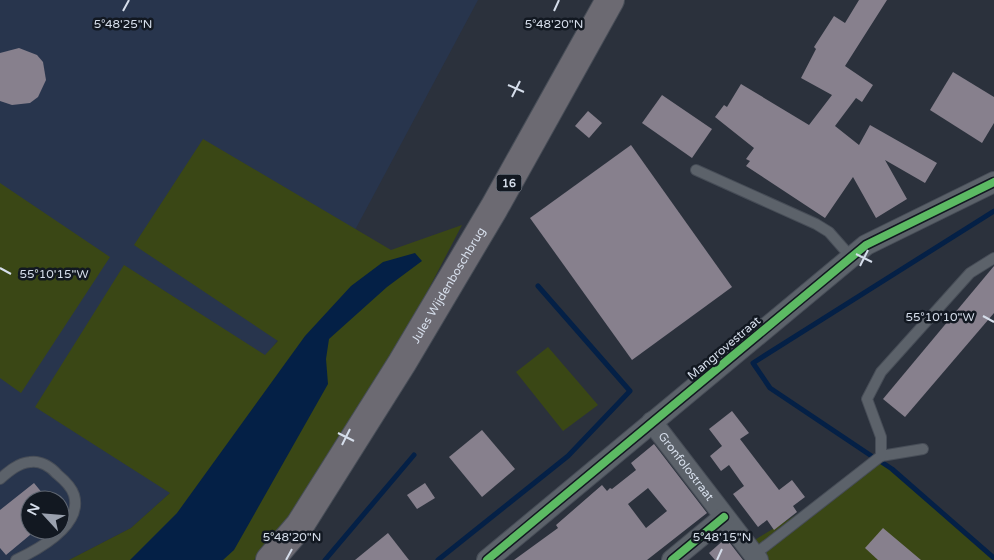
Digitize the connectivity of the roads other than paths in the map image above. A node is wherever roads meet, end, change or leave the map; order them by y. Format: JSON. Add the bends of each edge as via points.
{"nodes":[{"id":1,"x":610,"y":0,"type":"edge"},
{"id":2,"x":696,"y":170,"type":"dead end"},
{"id":3,"x":994,"y":182,"type":"edge"},
{"id":4,"x":851,"y":257,"type":"junction"},
{"id":5,"x":994,"y":258,"type":"edge"},
{"id":6,"x":652,"y":422,"type":"junction"},
{"id":7,"x":923,"y":450,"type":"dead end"},
{"id":8,"x":881,"y":456,"type":"junction"},
{"id":9,"x":0,"y":480,"type":"edge"},
{"id":10,"x":724,"y":517,"type":"junction"},
{"id":11,"x":756,"y":557,"type":"edge"},
{"id":12,"x":16,"y":560,"type":"edge"},
{"id":13,"x":270,"y":560,"type":"edge"},
{"id":14,"x":486,"y":560,"type":"edge"},
{"id":15,"x":672,"y":560,"type":"edge"}],
"edges":[{"from":1,"to":13,"type":"main road","name":"Jules Wijdenboschbrug","number":"16","via":[[494,208],[402,363],[300,525]]},
{"from":2,"to":4,"type":"lane","via":[[816,224],[829,232]]},
{"from":3,"to":4,"type":"street","name":"Mangrovestraat","via":[[866,245]]},
{"from":4,"to":6,"type":"street","name":"Mangrovestraat"},
{"from":5,"to":8,"type":"lane","via":[[970,273],[872,386],[867,398],[881,437]]},
{"from":6,"to":10,"type":"street","name":"Gronfolostraat"},
{"from":6,"to":14,"type":"street","name":"Mangrovestraat"},
{"from":7,"to":8,"type":"lane"},
{"from":8,"to":11,"type":"lane"},
{"from":9,"to":12,"type":"lane","via":[[11,470],[30,462],[44,463],[74,493],[72,514],[62,529],[45,546]]},
{"from":10,"to":11,"type":"street","name":"Gronfolostraat"},
{"from":10,"to":15,"type":"street"}]}
